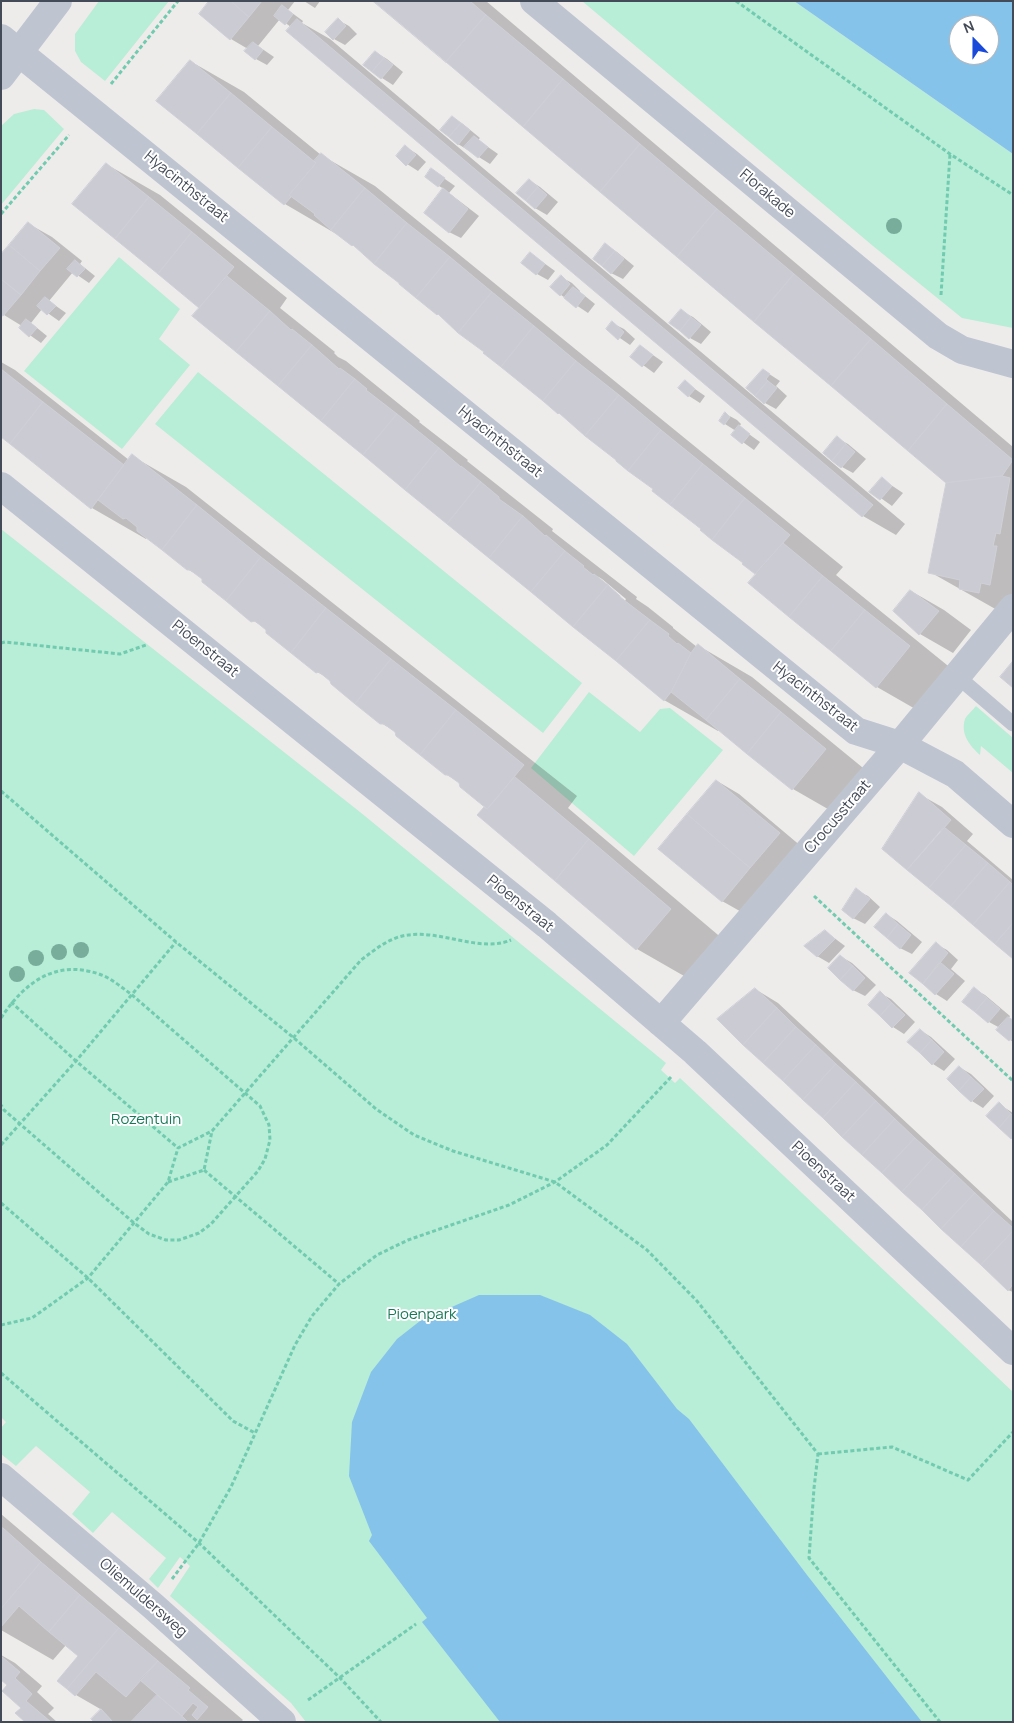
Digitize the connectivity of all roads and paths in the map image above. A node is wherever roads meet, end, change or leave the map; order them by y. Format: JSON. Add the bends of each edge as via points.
{"nodes":[{"id":1,"x":58,"y":1,"type":"edge"},
{"id":2,"x":534,"y":1,"type":"edge"},
{"id":3,"x":736,"y":1,"type":"edge"},
{"id":4,"x":11,"y":45,"type":"edge"},
{"id":5,"x":1,"y":76,"type":"edge"},
{"id":6,"x":950,"y":154,"type":"junction"},
{"id":7,"x":1013,"y":196,"type":"edge"},
{"id":8,"x":938,"y":336,"type":"junction"},
{"id":9,"x":1013,"y":364,"type":"edge"},
{"id":10,"x":1,"y":486,"type":"edge"},
{"id":11,"x":1013,"y":608,"type":"edge"},
{"id":12,"x":169,"y":620,"type":"junction"},
{"id":13,"x":1,"y":643,"type":"edge"},
{"id":14,"x":956,"y":676,"type":"junction"},
{"id":15,"x":1013,"y":724,"type":"edge"},
{"id":16,"x":900,"y":745,"type":"junction"},
{"id":17,"x":1,"y":791,"type":"edge"},
{"id":18,"x":1013,"y":824,"type":"edge"},
{"id":19,"x":790,"y":873,"type":"junction"},
{"id":20,"x":547,"y":925,"type":"junction"},
{"id":21,"x":176,"y":942,"type":"junction"},
{"id":22,"x":131,"y":994,"type":"junction"},
{"id":23,"x":11,"y":1002,"type":"junction"},
{"id":24,"x":1,"y":1018,"type":"edge"},
{"id":25,"x":661,"y":1023,"type":"junction"},
{"id":26,"x":294,"y":1038,"type":"junction"},
{"id":27,"x":695,"y":1052,"type":"junction"},
{"id":28,"x":76,"y":1061,"type":"junction"},
{"id":29,"x":1013,"y":1081,"type":"edge"},
{"id":30,"x":246,"y":1094,"type":"junction"},
{"id":31,"x":1,"y":1105,"type":"edge"},
{"id":32,"x":20,"y":1123,"type":"junction"},
{"id":33,"x":212,"y":1131,"type":"junction"},
{"id":34,"x":1,"y":1145,"type":"edge"},
{"id":35,"x":178,"y":1148,"type":"junction"},
{"id":36,"x":204,"y":1170,"type":"junction"},
{"id":37,"x":168,"y":1182,"type":"junction"},
{"id":38,"x":555,"y":1182,"type":"junction"},
{"id":39,"x":235,"y":1196,"type":"junction"},
{"id":40,"x":1,"y":1203,"type":"edge"},
{"id":41,"x":134,"y":1224,"type":"junction"},
{"id":42,"x":88,"y":1278,"type":"junction"},
{"id":43,"x":339,"y":1284,"type":"junction"},
{"id":44,"x":1,"y":1324,"type":"edge"},
{"id":45,"x":1013,"y":1351,"type":"edge"},
{"id":46,"x":1,"y":1373,"type":"edge"},
{"id":47,"x":1013,"y":1432,"type":"edge"},
{"id":48,"x":255,"y":1434,"type":"junction"},
{"id":49,"x":818,"y":1454,"type":"junction"},
{"id":50,"x":1,"y":1477,"type":"edge"},
{"id":51,"x":198,"y":1543,"type":"junction"},
{"id":52,"x":153,"y":1606,"type":"junction"},
{"id":53,"x":416,"y":1624,"type":"dead end"},
{"id":54,"x":340,"y":1678,"type":"junction"},
{"id":55,"x":307,"y":1700,"type":"dead end"},
{"id":56,"x":282,"y":1722,"type":"edge"},
{"id":57,"x":380,"y":1722,"type":"edge"},
{"id":58,"x":940,"y":1722,"type":"edge"}],
"edges":[{"from":1,"to":4,"type":"street"},
{"from":2,"to":8,"type":"street","name":"Florakade"},
{"from":3,"to":6,"type":"path"},
{"from":4,"to":5,"type":"street"},
{"from":4,"to":16,"type":"street","name":"Hyacinthstraat","via":[[856,731]]},
{"from":6,"to":7,"type":"path"},
{"from":6,"to":8,"type":"path"},
{"from":8,"to":9,"type":"street","name":"Florakade","via":[[962,350]]},
{"from":10,"to":12,"type":"street","name":"Pioenstraat"},
{"from":11,"to":14,"type":"street","name":"Crocusstraat"},
{"from":12,"to":13,"type":"path","via":[[145,646],[120,654]]},
{"from":12,"to":20,"type":"street","name":"Pioenstraat"},
{"from":14,"to":15,"type":"lane"},
{"from":14,"to":16,"type":"street","name":"Crocusstraat"},
{"from":16,"to":18,"type":"street","name":"Hyacinthstraat","via":[[955,774]]},
{"from":16,"to":19,"type":"street","name":"Crocusstraat"},
{"from":17,"to":21,"type":"path"},
{"from":19,"to":25,"type":"street","name":"Crocusstraat"},
{"from":19,"to":29,"type":"path"},
{"from":20,"to":25,"type":"street","name":"Pioenstraat"},
{"from":20,"to":26,"type":"path","via":[[507,942],[479,944],[428,935],[408,935],[386,942],[361,960]]},
{"from":21,"to":22,"type":"path"},
{"from":21,"to":26,"type":"path"},
{"from":22,"to":23,"type":"path","via":[[99,974],[74,969],[50,972],[31,983]]},
{"from":22,"to":28,"type":"path"},
{"from":22,"to":30,"type":"path"},
{"from":23,"to":24,"type":"path"},
{"from":23,"to":28,"type":"path"},
{"from":25,"to":27,"type":"street","name":"Pioenstraat"},
{"from":26,"to":30,"type":"path"},
{"from":26,"to":38,"type":"path","via":[[376,1109],[414,1135],[453,1151]]},
{"from":27,"to":38,"type":"path","via":[[607,1145]]},
{"from":27,"to":45,"type":"street","name":"Pioenstraat"},
{"from":28,"to":32,"type":"path"},
{"from":28,"to":35,"type":"path"},
{"from":30,"to":33,"type":"path"},
{"from":30,"to":39,"type":"path","via":[[260,1106],[269,1125],[270,1140],[258,1171]]},
{"from":31,"to":32,"type":"path"},
{"from":32,"to":34,"type":"path"},
{"from":32,"to":41,"type":"path"},
{"from":33,"to":35,"type":"path"},
{"from":33,"to":36,"type":"path"},
{"from":35,"to":37,"type":"path"},
{"from":36,"to":37,"type":"path"},
{"from":36,"to":39,"type":"path"},
{"from":37,"to":41,"type":"path"},
{"from":38,"to":43,"type":"path","via":[[509,1206],[408,1240],[377,1255]]},
{"from":38,"to":49,"type":"path","via":[[646,1250],[691,1294]]},
{"from":39,"to":41,"type":"path","via":[[211,1224],[199,1233],[179,1240],[166,1240],[149,1234]]},
{"from":39,"to":43,"type":"path"},
{"from":40,"to":42,"type":"path"},
{"from":41,"to":42,"type":"path"},
{"from":42,"to":44,"type":"path","via":[[32,1318]]},
{"from":42,"to":48,"type":"path","via":[[233,1421]]},
{"from":43,"to":48,"type":"path","via":[[312,1316],[294,1345]]},
{"from":46,"to":51,"type":"path"},
{"from":47,"to":49,"type":"path","via":[[968,1480],[892,1447]]},
{"from":48,"to":51,"type":"path","via":[[231,1487]]},
{"from":49,"to":58,"type":"path","via":[[810,1558]]},
{"from":50,"to":52,"type":"street","name":"Oliemuldersweg"},
{"from":51,"to":52,"type":"path"},
{"from":51,"to":54,"type":"path"},
{"from":52,"to":56,"type":"street","name":"Oliemuldersweg"},
{"from":53,"to":54,"type":"path"},
{"from":54,"to":55,"type":"path"},
{"from":54,"to":57,"type":"path"}]}
